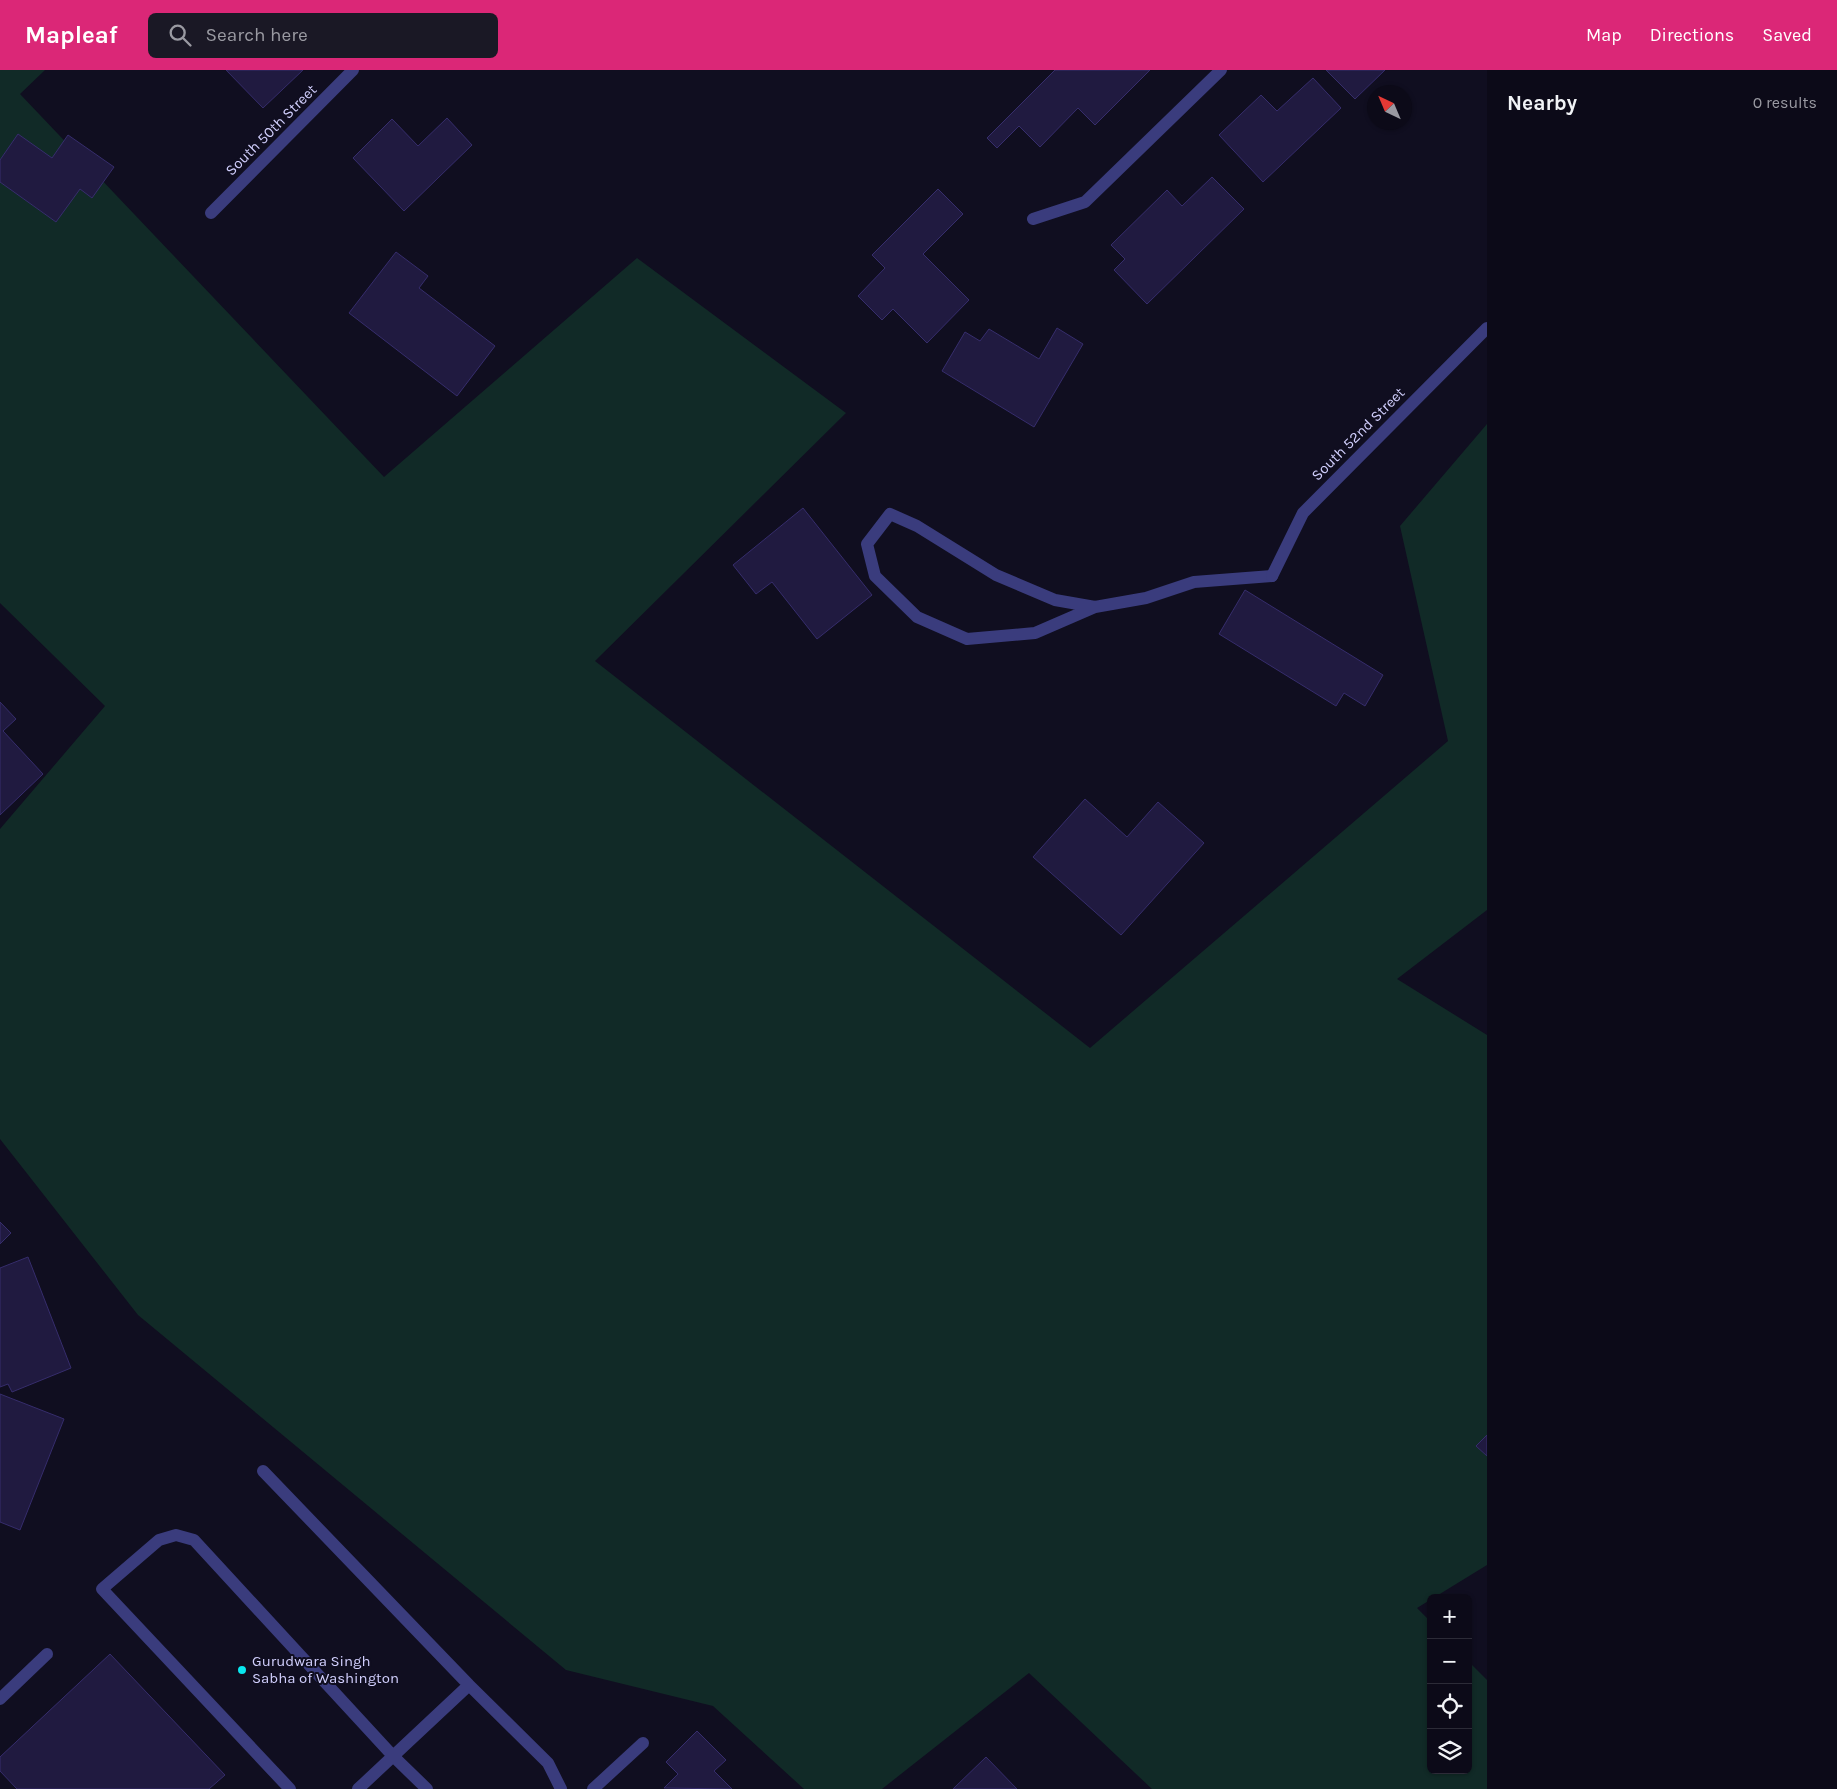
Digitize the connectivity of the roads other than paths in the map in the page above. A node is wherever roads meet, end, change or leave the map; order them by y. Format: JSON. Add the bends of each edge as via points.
{"nodes":[{"id":1,"x":353,"y":70,"type":"edge"},
{"id":2,"x":1221,"y":70,"type":"edge"},
{"id":3,"x":211,"y":213,"type":"dead end"},
{"id":4,"x":1033,"y":219,"type":"dead end"},
{"id":5,"x":1487,"y":328,"type":"edge"},
{"id":6,"x":1095,"y":607,"type":"junction"},
{"id":7,"x":263,"y":1471,"type":"dead end"},
{"id":8,"x":47,"y":1654,"type":"dead end"},
{"id":9,"x":469,"y":1684,"type":"junction"},
{"id":10,"x":0,"y":1699,"type":"edge"},
{"id":11,"x":643,"y":1743,"type":"dead end"},
{"id":12,"x":394,"y":1756,"type":"junction"},
{"id":13,"x":290,"y":1789,"type":"edge"},
{"id":14,"x":358,"y":1789,"type":"edge"},
{"id":15,"x":427,"y":1789,"type":"edge"},
{"id":16,"x":561,"y":1789,"type":"edge"},
{"id":17,"x":594,"y":1789,"type":"edge"}],
"edges":[{"from":1,"to":3,"type":"street","name":"South 50th Street"},
{"from":2,"to":4,"type":"street","via":[[1085,202]]},
{"from":5,"to":6,"type":"street","name":"South 52nd Street","via":[[1303,513],[1272,576],[1194,582],[1146,598]]},
{"from":6,"to":6,"type":"street","via":[[1035,633],[967,639],[917,617],[875,576],[867,544],[890,514],[917,526],[996,576],[1055,600]]},
{"from":7,"to":9,"type":"street"},
{"from":8,"to":10,"type":"street"},
{"from":9,"to":12,"type":"street"},
{"from":9,"to":16,"type":"street","via":[[548,1763]]},
{"from":11,"to":17,"type":"street"},
{"from":12,"to":13,"type":"street","via":[[194,1540],[176,1535],[159,1540],[102,1589]]},
{"from":12,"to":14,"type":"street"},
{"from":12,"to":15,"type":"street"}]}
